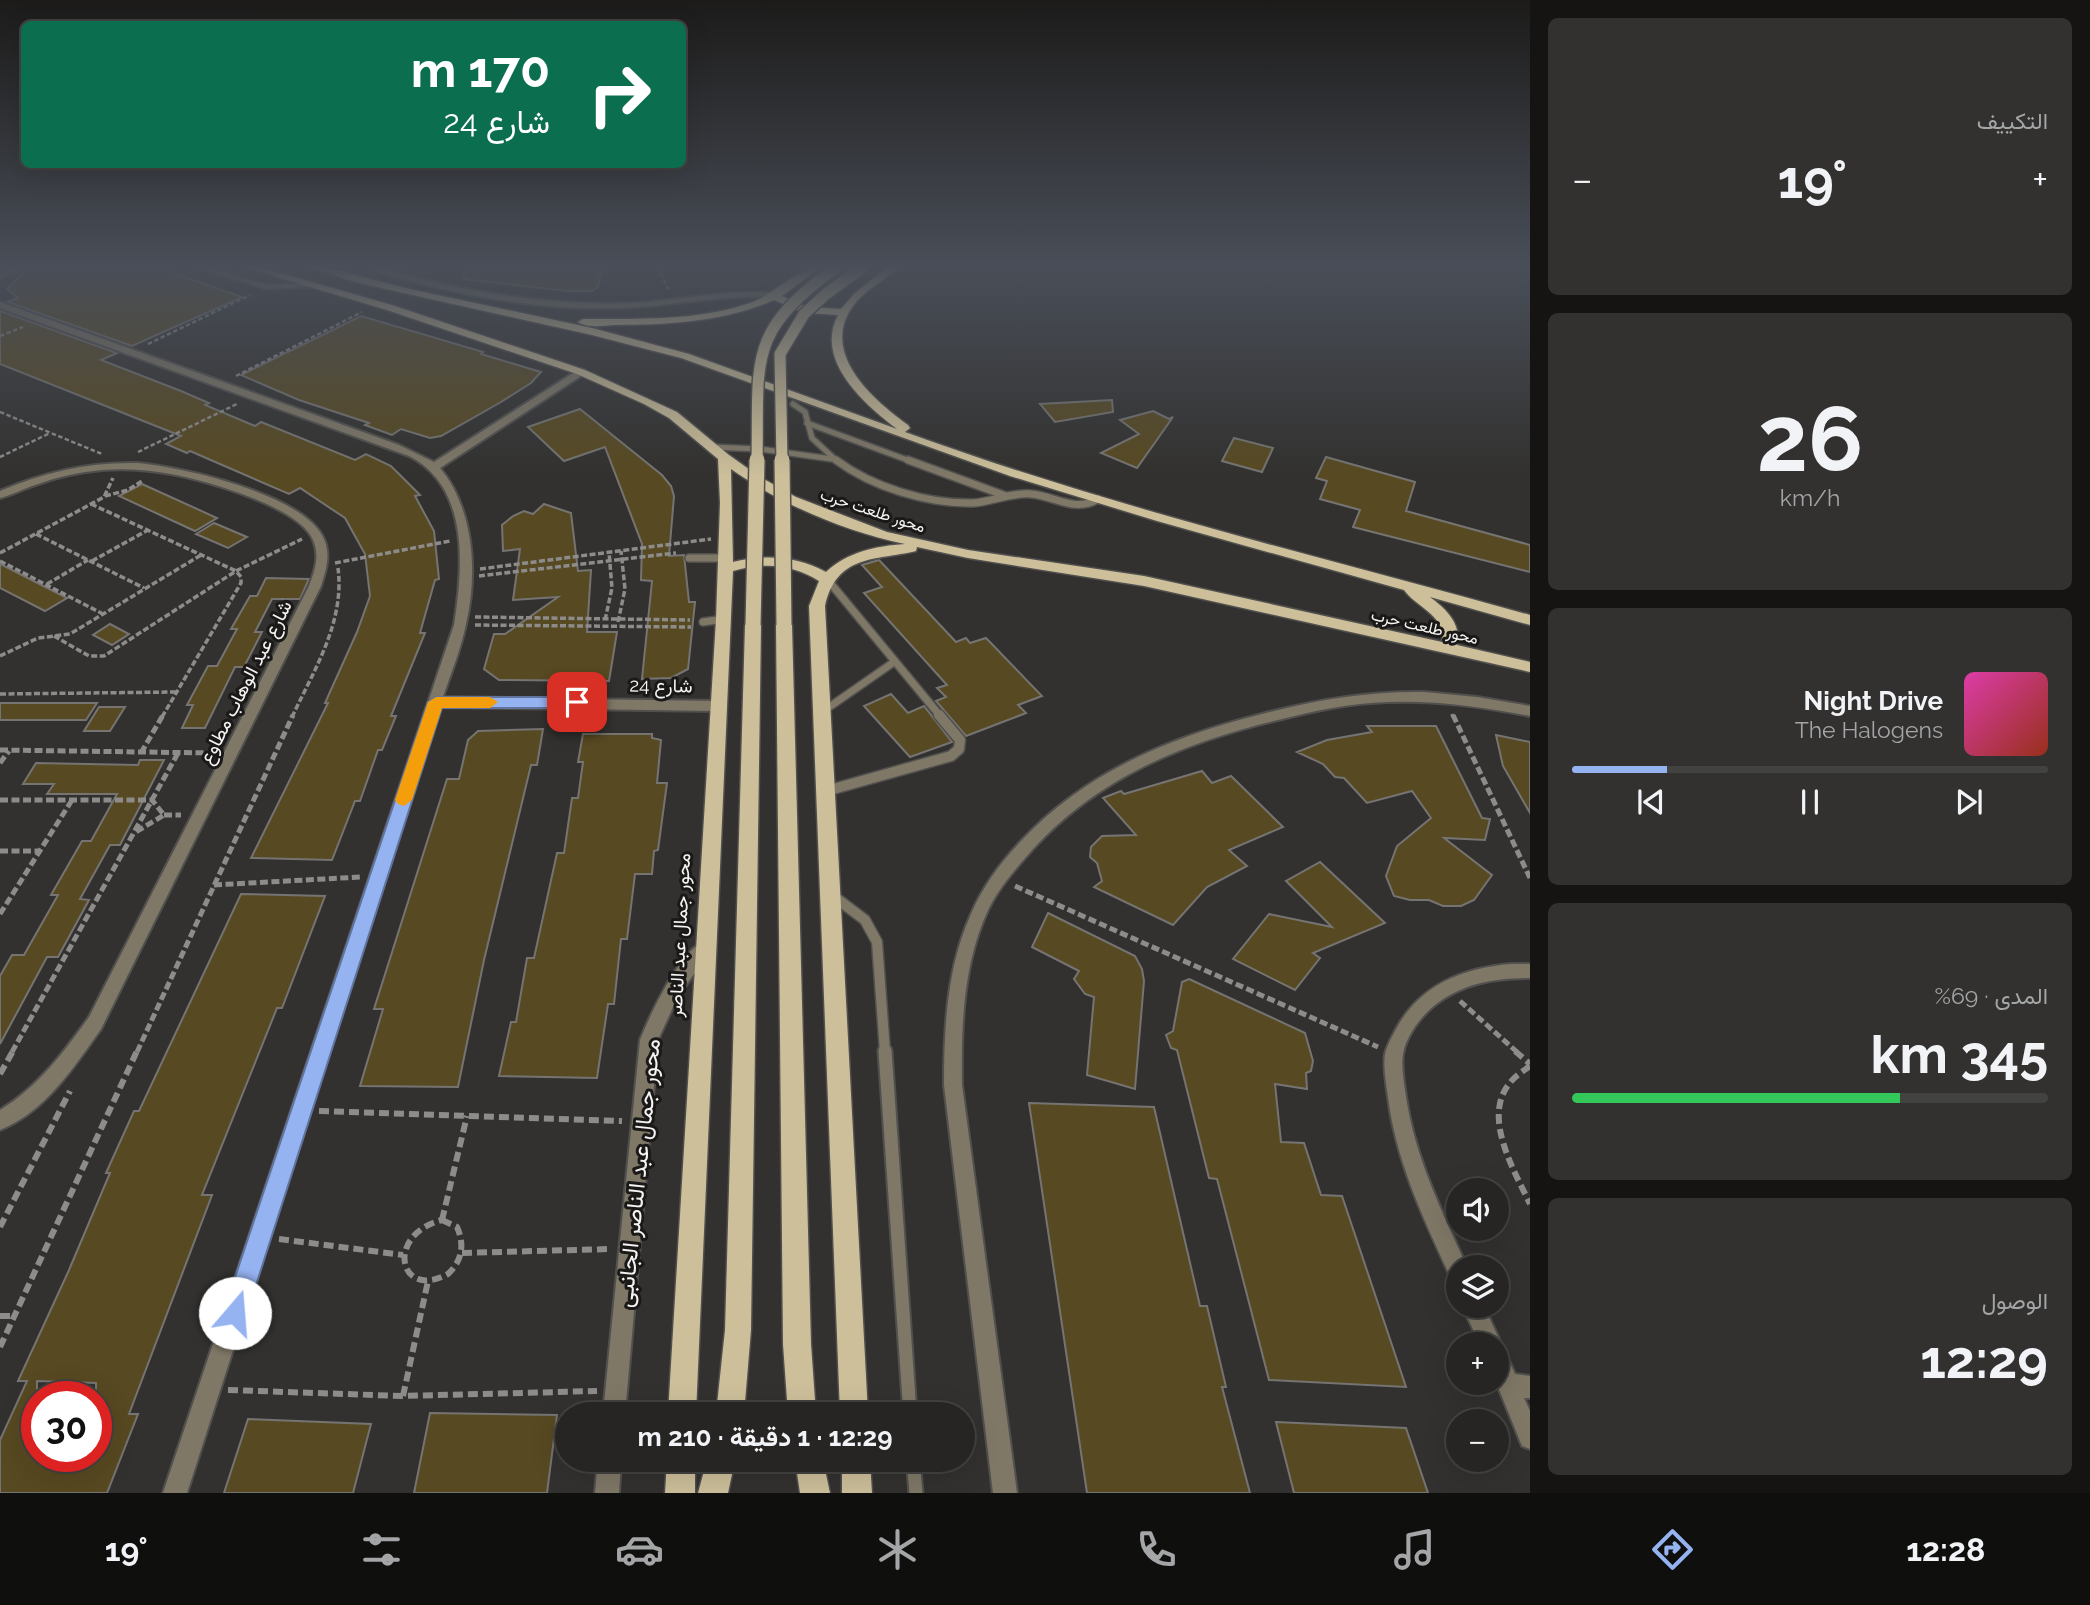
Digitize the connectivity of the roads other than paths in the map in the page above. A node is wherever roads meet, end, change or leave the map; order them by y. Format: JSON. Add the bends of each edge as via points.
{"nodes":[{"id":1,"x":88,"y":337,"type":"edge"},
{"id":2,"x":476,"y":337,"type":"edge"},
{"id":3,"x":610,"y":337,"type":"edge"},
{"id":4,"x":766,"y":337,"type":"edge"},
{"id":5,"x":787,"y":337,"type":"edge"},
{"id":6,"x":838,"y":337,"type":"edge"},
{"id":7,"x":581,"y":372,"type":"junction"},
{"id":8,"x":793,"y":404,"type":"dead end"},
{"id":9,"x":807,"y":423,"type":"junction"},
{"id":10,"x":940,"y":449,"type":"junction"},
{"id":11,"x":718,"y":453,"type":"junction"},
{"id":12,"x":832,"y":459,"type":"junction"},
{"id":13,"x":434,"y":467,"type":"junction"},
{"id":14,"x":0,"y":495,"type":"edge"},
{"id":15,"x":1007,"y":496,"type":"junction"},
{"id":16,"x":1098,"y":499,"type":"junction"},
{"id":17,"x":936,"y":548,"type":"junction"},
{"id":18,"x":688,"y":555,"type":"road end"},
{"id":19,"x":725,"y":555,"type":"junction"},
{"id":20,"x":827,"y":579,"type":"junction"},
{"id":21,"x":1404,"y":585,"type":"junction"},
{"id":22,"x":1530,"y":620,"type":"edge"},
{"id":23,"x":1448,"y":649,"type":"junction"},
{"id":24,"x":894,"y":662,"type":"junction"},
{"id":25,"x":1530,"y":667,"type":"edge"},
{"id":26,"x":436,"y":702,"type":"junction"},
{"id":27,"x":717,"y":706,"type":"junction"},
{"id":28,"x":1530,"y":711,"type":"edge"},
{"id":29,"x":822,"y":712,"type":"junction"},
{"id":30,"x":826,"y":791,"type":"junction"},
{"id":31,"x":830,"y":894,"type":"junction"},
{"id":32,"x":705,"y":948,"type":"junction"},
{"id":33,"x":1530,"y":971,"type":"edge"},
{"id":34,"x":0,"y":1121,"type":"edge"},
{"id":35,"x":1451,"y":1255,"type":"edge"},
{"id":36,"x":1509,"y":1372,"type":"edge"},
{"id":37,"x":1520,"y":1386,"type":"edge"},
{"id":38,"x":615,"y":1402,"type":"edge"},
{"id":39,"x":683,"y":1402,"type":"edge"},
{"id":40,"x":731,"y":1402,"type":"edge"},
{"id":41,"x":801,"y":1402,"type":"edge"},
{"id":42,"x":852,"y":1402,"type":"edge"},
{"id":43,"x":909,"y":1402,"type":"edge"},
{"id":44,"x":1530,"y":1438,"type":"edge"},
{"id":45,"x":609,"y":1472,"type":"edge"},
{"id":46,"x":681,"y":1472,"type":"edge"},
{"id":47,"x":719,"y":1472,"type":"edge"},
{"id":48,"x":812,"y":1472,"type":"edge"},
{"id":49,"x":856,"y":1472,"type":"edge"},
{"id":50,"x":914,"y":1472,"type":"edge"},
{"id":51,"x":175,"y":1493,"type":"edge"},
{"id":52,"x":607,"y":1493,"type":"edge"},
{"id":53,"x":680,"y":1493,"type":"edge"},
{"id":54,"x":713,"y":1493,"type":"edge"},
{"id":55,"x":816,"y":1493,"type":"edge"},
{"id":56,"x":857,"y":1493,"type":"edge"},
{"id":57,"x":916,"y":1493,"type":"edge"},
{"id":58,"x":1005,"y":1493,"type":"edge"}],
"edges":[{"from":1,"to":13,"type":"street","via":[[399,449]]},
{"from":2,"to":7,"type":"main road","name":"محور طلعت حرب"},
{"from":3,"to":10,"type":"main road","name":"محور طلعت حرب","via":[[725,368]]},
{"from":4,"to":40,"type":"main road","bridge":true,"via":[[759,371],[737,1330]]},
{"from":5,"to":41,"type":"main road","bridge":true,"via":[[780,354],[783,625]]},
{"from":6,"to":10,"type":"main road","via":[[839,351],[854,384],[888,417]]},
{"from":7,"to":11,"type":"main road","name":"محور طلعت حرب","via":[[673,415]]},
{"from":7,"to":13,"type":"street"},
{"from":8,"to":9,"type":"lane","via":[[805,412]]},
{"from":9,"to":12,"type":"lane","via":[[813,440]]},
{"from":9,"to":15,"type":"lane"},
{"from":10,"to":16,"type":"main road","name":"محور طلعت حرب"},
{"from":11,"to":12,"type":"lane","via":[[760,449]]},
{"from":11,"to":17,"type":"main road","name":"محور طلعت حرب","via":[[764,485],[824,514]]},
{"from":11,"to":19,"type":"main road","name":"محور جمال عبد الناصر"},
{"from":12,"to":15,"type":"lane","via":[[874,481],[941,500],[974,503]]},
{"from":13,"to":26,"type":"street","via":[[458,505],[464,574],[461,621]]},
{"from":14,"to":34,"type":"street","name":"شارع عبد الوهاب مطاوع","via":[[37,479],[105,467],[184,471],[292,511],[315,533],[323,550],[323,571],[95,1023],[51,1084]]},
{"from":15,"to":16,"type":"lane","via":[[1035,494],[1080,506]]},
{"from":16,"to":21,"type":"main road","name":"محور طلعت حرب"},
{"from":17,"to":20,"type":"main road","via":[[871,552],[844,564]]},
{"from":17,"to":23,"type":"main road","name":"محور طلعت حرب","via":[[1144,581]]},
{"from":18,"to":19,"type":"lane"},
{"from":19,"to":20,"type":"main road","via":[[806,567]]},
{"from":19,"to":27,"type":"main road","name":"محور جمال عبد الناصر","via":[[713,621]]},
{"from":20,"to":24,"type":"lane"},
{"from":20,"to":29,"type":"main road","via":[[817,606]]},
{"from":21,"to":22,"type":"main road","name":"محور طلعت حرب"},
{"from":21,"to":23,"type":"main road","via":[[1443,615],[1451,629]]},
{"from":23,"to":25,"type":"main road","name":"محور طلعت حرب"},
{"from":24,"to":29,"type":"lane"},
{"from":24,"to":30,"type":"lane","via":[[960,740],[959,749],[951,756]]},
{"from":26,"to":27,"type":"street","name":"شارع 24"},
{"from":26,"to":51,"type":"street"},
{"from":27,"to":32,"type":"main road","name":"محور جمال عبد الناصر"},
{"from":28,"to":58,"type":"street","via":[[1444,697],[1330,702],[1180,742],[1131,763],[1074,800],[1034,836],[998,879],[964,957],[952,1024],[953,1085]]},
{"from":29,"to":30,"type":"main road"},
{"from":30,"to":31,"type":"main road"},
{"from":31,"to":42,"type":"main road"},
{"from":31,"to":43,"type":"lane","via":[[863,916],[877,942]]},
{"from":32,"to":38,"type":"street","name":"محور جمال عبد الناصر الجانبى","via":[[672,988],[649,1040]]},
{"from":32,"to":39,"type":"main road","name":"محور جمال عبد الناصر"},
{"from":33,"to":35,"type":"street","via":[[1472,977],[1445,987],[1426,1000],[1405,1026],[1393,1054],[1400,1117],[1420,1188]]},
{"from":36,"to":37,"type":"street"},
{"from":37,"to":44,"type":"street"},
{"from":45,"to":52,"type":"street"},
{"from":46,"to":53,"type":"main road"},
{"from":47,"to":54,"type":"main road"},
{"from":48,"to":55,"type":"main road"},
{"from":49,"to":56,"type":"main road"},
{"from":50,"to":57,"type":"lane"}]}
